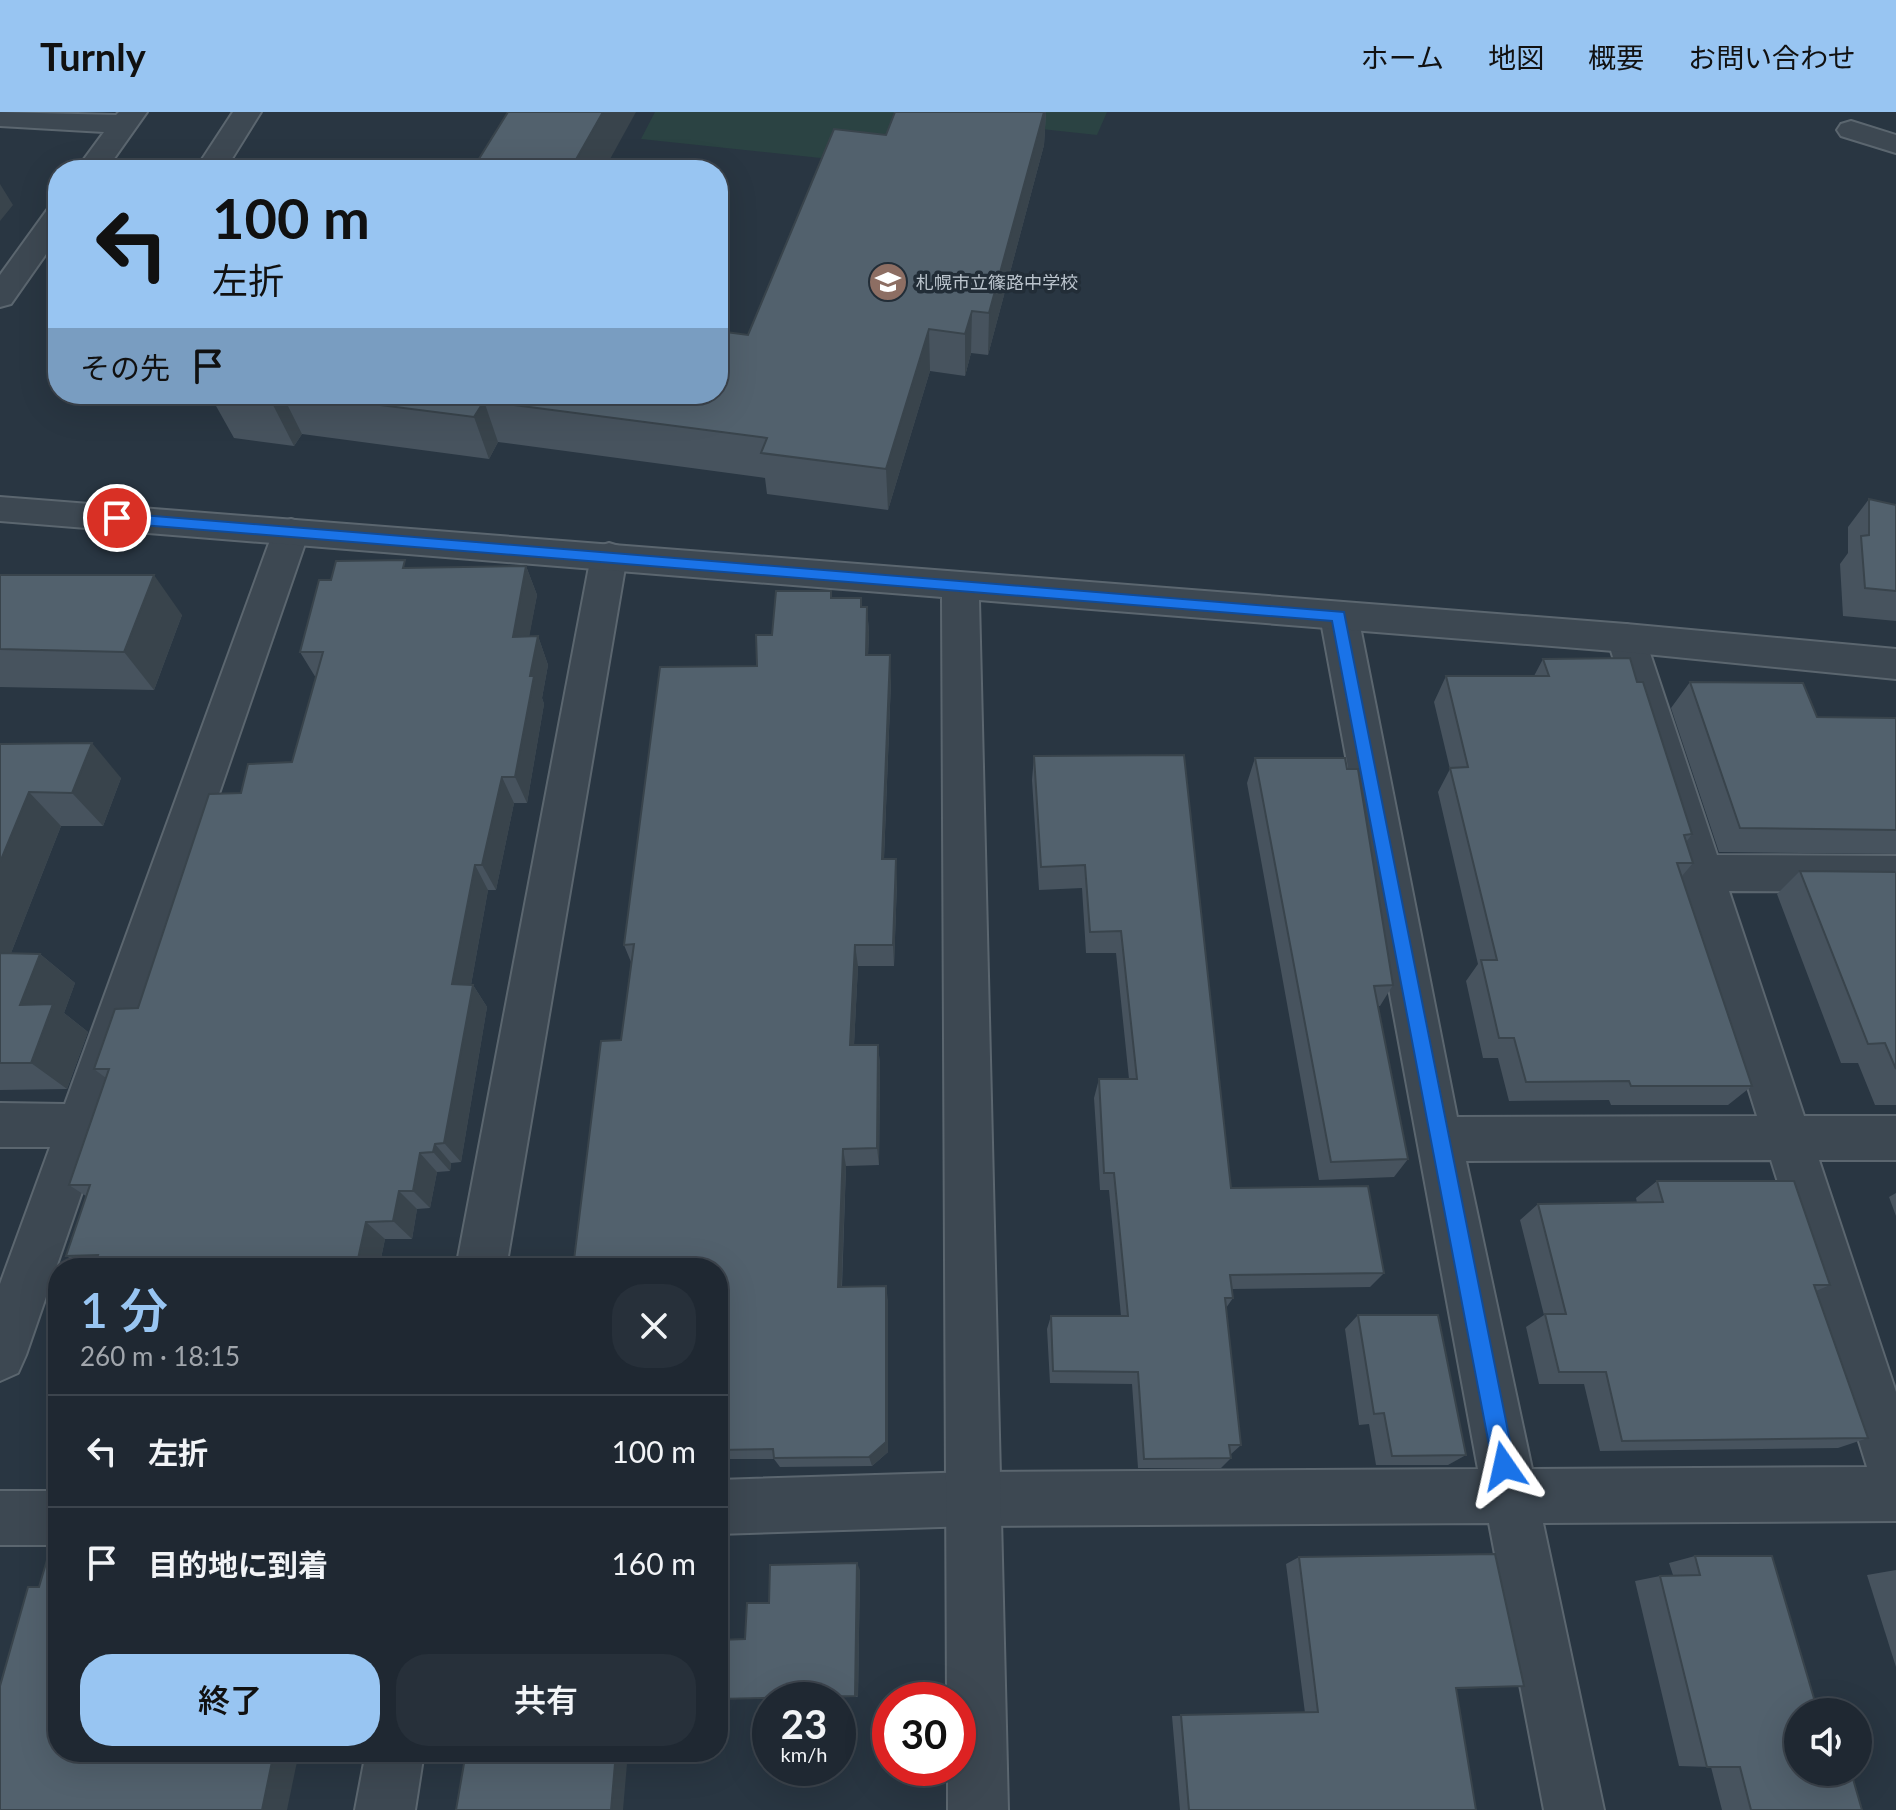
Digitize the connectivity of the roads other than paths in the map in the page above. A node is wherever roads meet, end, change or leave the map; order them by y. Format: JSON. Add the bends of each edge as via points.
{"nodes":[{"id":1,"x":247,"y":112,"type":"edge"},
{"id":2,"x":0,"y":118,"type":"edge"},
{"id":3,"x":129,"y":118,"type":"edge"},
{"id":4,"x":1851,"y":130,"type":"dead end"},
{"id":5,"x":1896,"y":144,"type":"edge"},
{"id":6,"x":98,"y":160,"type":"edge"},
{"id":7,"x":216,"y":160,"type":"edge"},
{"id":8,"x":48,"y":230,"type":"edge"},
{"id":9,"x":22,"y":267,"type":"junction"},
{"id":10,"x":48,"y":268,"type":"edge"},
{"id":11,"x":0,"y":297,"type":"edge"},
{"id":12,"x":0,"y":509,"type":"edge"},
{"id":13,"x":291,"y":532,"type":"junction"},
{"id":14,"x":609,"y":556,"type":"junction"},
{"id":15,"x":960,"y":584,"type":"junction"},
{"id":16,"x":1339,"y":616,"type":"junction"},
{"id":17,"x":1626,"y":638,"type":"junction"},
{"id":18,"x":1896,"y":664,"type":"edge"},
{"id":19,"x":1702,"y":873,"type":"junction"},
{"id":20,"x":1896,"y":874,"type":"edge"},
{"id":21,"x":0,"y":1125,"type":"edge"},
{"id":22,"x":79,"y":1126,"type":"junction"},
{"id":23,"x":1788,"y":1138,"type":"junction"},
{"id":24,"x":1896,"y":1138,"type":"edge"},
{"id":25,"x":1438,"y":1139,"type":"junction"},
{"id":26,"x":483,"y":1258,"type":"edge"},
{"id":27,"x":0,"y":1355,"type":"edge"},
{"id":28,"x":1896,"y":1473,"type":"edge"},
{"id":29,"x":1896,"y":1494,"type":"edge"},
{"id":30,"x":1510,"y":1496,"type":"junction"},
{"id":31,"x":973,"y":1499,"type":"junction"},
{"id":32,"x":728,"y":1507,"type":"edge"},
{"id":33,"x":0,"y":1518,"type":"edge"},
{"id":34,"x":48,"y":1518,"type":"edge"},
{"id":35,"x":393,"y":1762,"type":"edge"},
{"id":36,"x":385,"y":1810,"type":"edge"},
{"id":37,"x":978,"y":1810,"type":"edge"},
{"id":38,"x":1574,"y":1810,"type":"edge"}],
"edges":[{"from":1,"to":7,"type":"street"},
{"from":2,"to":3,"type":"street"},
{"from":3,"to":6,"type":"street"},
{"from":4,"to":5,"type":"street"},
{"from":8,"to":9,"type":"street"},
{"from":9,"to":10,"type":"street"},
{"from":9,"to":11,"type":"street"},
{"from":12,"to":13,"type":"street"},
{"from":13,"to":14,"type":"street"},
{"from":13,"to":22,"type":"street"},
{"from":14,"to":15,"type":"street"},
{"from":14,"to":26,"type":"street"},
{"from":15,"to":16,"type":"street"},
{"from":15,"to":31,"type":"street"},
{"from":16,"to":17,"type":"street"},
{"from":16,"to":25,"type":"street"},
{"from":17,"to":18,"type":"street"},
{"from":17,"to":19,"type":"street"},
{"from":19,"to":20,"type":"street"},
{"from":19,"to":23,"type":"street"},
{"from":21,"to":22,"type":"street"},
{"from":22,"to":27,"type":"street"},
{"from":23,"to":24,"type":"street"},
{"from":23,"to":25,"type":"street"},
{"from":23,"to":28,"type":"street"},
{"from":25,"to":30,"type":"street"},
{"from":29,"to":30,"type":"street"},
{"from":30,"to":31,"type":"street"},
{"from":30,"to":38,"type":"street"},
{"from":31,"to":32,"type":"street"},
{"from":31,"to":37,"type":"street"},
{"from":33,"to":34,"type":"street"},
{"from":35,"to":36,"type":"street"}]}
